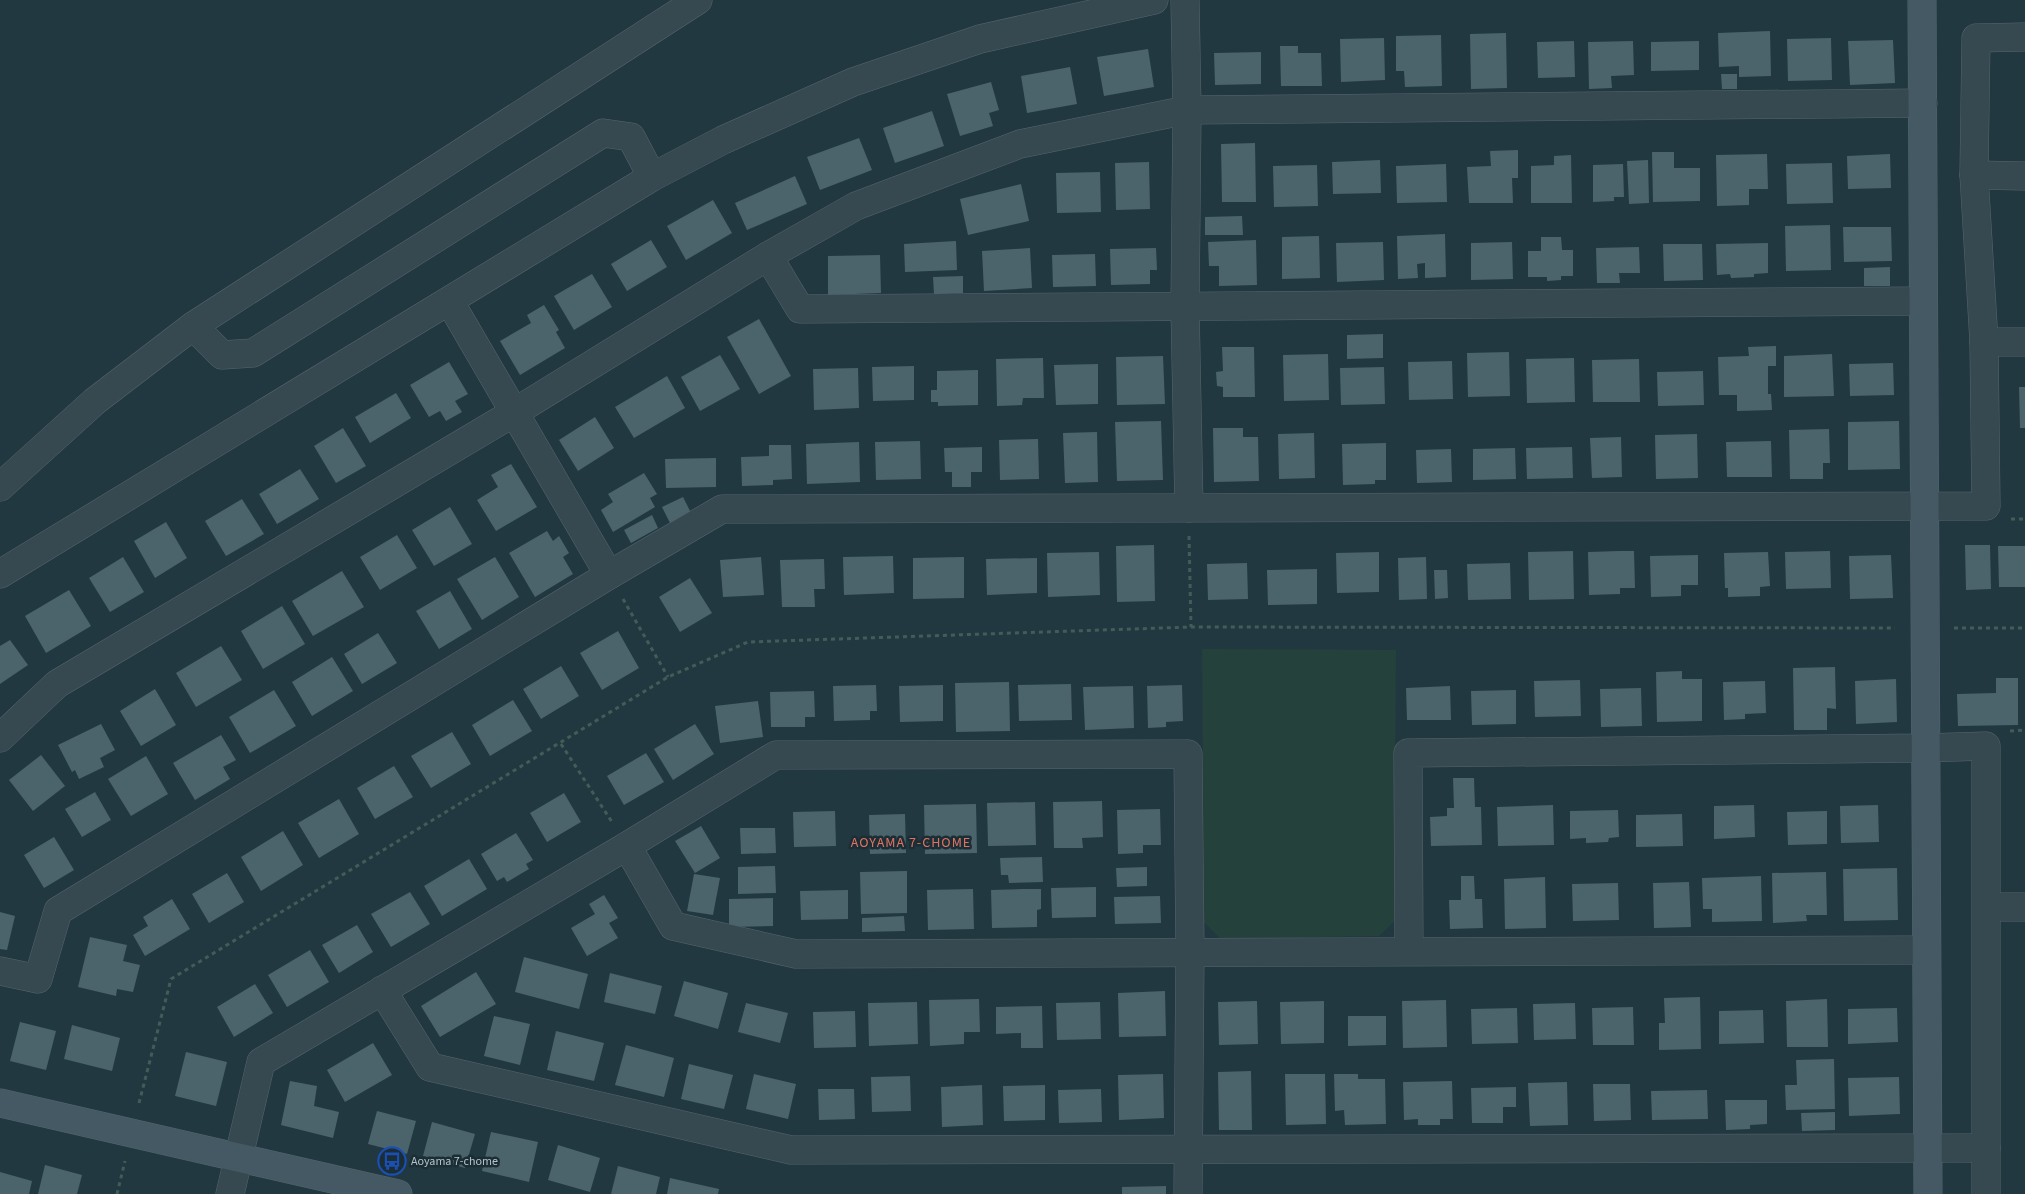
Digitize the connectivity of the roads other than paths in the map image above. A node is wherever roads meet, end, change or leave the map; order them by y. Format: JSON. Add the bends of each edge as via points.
{"nodes":[{"id":1,"x":698,"y":0,"type":"edge"},
{"id":2,"x":1154,"y":0,"type":"edge"},
{"id":3,"x":1185,"y":0,"type":"edge"},
{"id":4,"x":1922,"y":0,"type":"edge"},
{"id":5,"x":2025,"y":37,"type":"edge"},
{"id":6,"x":1923,"y":104,"type":"junction"},
{"id":7,"x":1187,"y":110,"type":"junction"},
{"id":8,"x":1974,"y":175,"type":"junction"},
{"id":9,"x":2025,"y":176,"type":"edge"},
{"id":10,"x":652,"y":177,"type":"junction"},
{"id":11,"x":768,"y":256,"type":"junction"},
{"id":12,"x":1923,"y":301,"type":"junction"},
{"id":13,"x":450,"y":302,"type":"junction"},
{"id":14,"x":1185,"y":307,"type":"junction"},
{"id":15,"x":193,"y":326,"type":"junction"},
{"id":16,"x":1984,"y":342,"type":"junction"},
{"id":17,"x":2025,"y":342,"type":"edge"},
{"id":18,"x":515,"y":412,"type":"junction"},
{"id":19,"x":0,"y":487,"type":"edge"},
{"id":20,"x":1924,"y":507,"type":"junction"},
{"id":21,"x":1189,"y":508,"type":"junction"},
{"id":22,"x":0,"y":574,"type":"edge"},
{"id":23,"x":609,"y":575,"type":"junction"},
{"id":24,"x":0,"y":738,"type":"edge"},
{"id":25,"x":1926,"y":748,"type":"junction"},
{"id":26,"x":627,"y":846,"type":"junction"},
{"id":27,"x":1988,"y":907,"type":"junction"},
{"id":28,"x":2025,"y":907,"type":"edge"},
{"id":29,"x":1926,"y":950,"type":"junction"},
{"id":30,"x":1409,"y":951,"type":"junction"},
{"id":31,"x":1190,"y":952,"type":"junction"},
{"id":32,"x":0,"y":971,"type":"edge"},
{"id":33,"x":382,"y":990,"type":"junction"},
{"id":34,"x":0,"y":1102,"type":"edge"},
{"id":35,"x":1928,"y":1147,"type":"junction"},
{"id":36,"x":1986,"y":1148,"type":"junction"},
{"id":37,"x":1188,"y":1149,"type":"junction"},
{"id":38,"x":239,"y":1159,"type":"junction"},
{"id":39,"x":230,"y":1194,"type":"edge"},
{"id":40,"x":398,"y":1194,"type":"edge"},
{"id":41,"x":1188,"y":1194,"type":"edge"},
{"id":42,"x":1928,"y":1194,"type":"edge"},
{"id":43,"x":1986,"y":1194,"type":"edge"}],
"edges":[{"from":1,"to":15,"type":"street"},
{"from":2,"to":10,"type":"street","via":[[980,39],[853,82],[723,140]]},
{"from":3,"to":7,"type":"street"},
{"from":4,"to":6,"type":"street"},
{"from":5,"to":8,"type":"street","via":[[1976,38]]},
{"from":6,"to":7,"type":"street"},
{"from":6,"to":12,"type":"street"},
{"from":7,"to":11,"type":"street","via":[[1020,144],[856,206]]},
{"from":7,"to":14,"type":"street"},
{"from":8,"to":9,"type":"street"},
{"from":8,"to":16,"type":"street"},
{"from":10,"to":13,"type":"street"},
{"from":10,"to":15,"type":"street","via":[[631,137],[603,133],[253,353],[222,355]]},
{"from":11,"to":14,"type":"street","via":[[800,309]]},
{"from":11,"to":18,"type":"street"},
{"from":12,"to":14,"type":"street"},
{"from":12,"to":20,"type":"street"},
{"from":13,"to":18,"type":"street"},
{"from":13,"to":22,"type":"street"},
{"from":14,"to":21,"type":"street"},
{"from":15,"to":19,"type":"street","via":[[95,401]]},
{"from":16,"to":17,"type":"street"},
{"from":16,"to":20,"type":"street","via":[[1986,506]]},
{"from":18,"to":23,"type":"street"},
{"from":18,"to":24,"type":"street","via":[[57,684]]},
{"from":20,"to":21,"type":"street"},
{"from":20,"to":25,"type":"street"},
{"from":21,"to":23,"type":"street","via":[[722,508]]},
{"from":23,"to":32,"type":"street","via":[[58,911],[38,979]]},
{"from":25,"to":27,"type":"street","via":[[1986,746]]},
{"from":25,"to":29,"type":"street"},
{"from":25,"to":30,"type":"street","via":[[1408,753]]},
{"from":26,"to":31,"type":"street","via":[[673,926],[796,954]]},
{"from":26,"to":31,"type":"street","via":[[776,755],[1188,754]]},
{"from":26,"to":33,"type":"street"},
{"from":27,"to":28,"type":"street"},
{"from":27,"to":36,"type":"street"},
{"from":29,"to":30,"type":"street"},
{"from":29,"to":35,"type":"street"},
{"from":30,"to":31,"type":"street"},
{"from":31,"to":37,"type":"street"},
{"from":33,"to":37,"type":"street","via":[[430,1067],[791,1150]]},
{"from":33,"to":38,"type":"street","via":[[261,1062]]},
{"from":34,"to":38,"type":"street"},
{"from":35,"to":36,"type":"street"},
{"from":35,"to":37,"type":"street"},
{"from":35,"to":42,"type":"street"},
{"from":36,"to":43,"type":"street"},
{"from":37,"to":41,"type":"street"},
{"from":38,"to":39,"type":"street"},
{"from":38,"to":40,"type":"street"}]}
